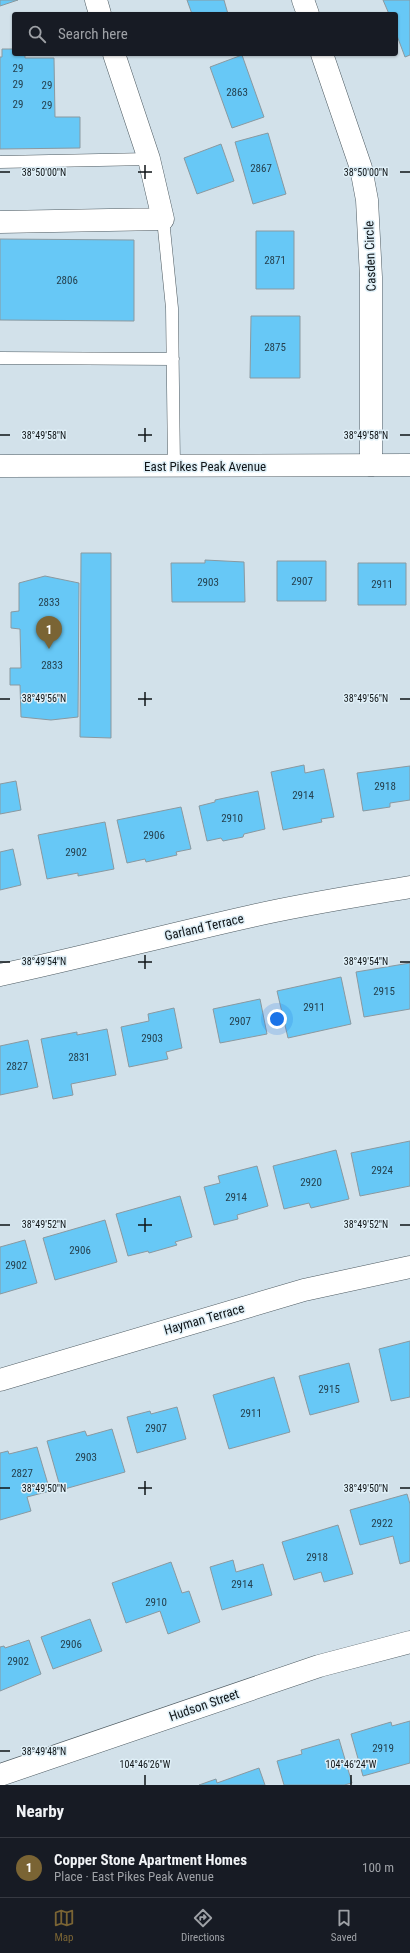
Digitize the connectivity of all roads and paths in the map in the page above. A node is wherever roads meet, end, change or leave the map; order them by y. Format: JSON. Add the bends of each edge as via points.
{"nodes":[{"id":1,"x":96,"y":0,"type":"edge"},
{"id":2,"x":303,"y":0,"type":"edge"},
{"id":3,"x":99,"y":12,"type":"edge"},
{"id":4,"x":307,"y":12,"type":"edge"},
{"id":5,"x":115,"y":56,"type":"edge"},
{"id":6,"x":323,"y":56,"type":"edge"},
{"id":7,"x":149,"y":159,"type":"junction"},
{"id":8,"x":0,"y":162,"type":"edge"},
{"id":9,"x":163,"y":219,"type":"junction"},
{"id":10,"x":0,"y":222,"type":"edge"},
{"id":11,"x":0,"y":358,"type":"edge"},
{"id":12,"x":173,"y":359,"type":"junction"},
{"id":13,"x":371,"y":465,"type":"junction"},
{"id":14,"x":410,"y":465,"type":"edge"},
{"id":15,"x":0,"y":466,"type":"edge"},
{"id":16,"x":174,"y":466,"type":"junction"},
{"id":17,"x":410,"y":887,"type":"edge"},
{"id":18,"x":0,"y":975,"type":"edge"},
{"id":19,"x":410,"y":1267,"type":"edge"},
{"id":20,"x":0,"y":1380,"type":"edge"},
{"id":21,"x":410,"y":1642,"type":"edge"},
{"id":22,"x":0,"y":1775,"type":"edge"}],
"edges":[{"from":1,"to":3,"type":"street"},
{"from":2,"to":4,"type":"street"},
{"from":5,"to":7,"type":"street"},
{"from":6,"to":13,"type":"street","name":"Casden Circle","via":[[361,168],[367,200],[372,277]]},
{"from":7,"to":8,"type":"lane"},
{"from":7,"to":9,"type":"street"},
{"from":9,"to":10,"type":"street"},
{"from":9,"to":12,"type":"lane","via":[[172,308]]},
{"from":11,"to":12,"type":"lane"},
{"from":12,"to":16,"type":"lane"},
{"from":13,"to":14,"type":"street","name":"East Pikes Peak Avenue"},
{"from":13,"to":16,"type":"street","name":"East Pikes Peak Avenue"},
{"from":15,"to":16,"type":"street","name":"East Pikes Peak Avenue"},
{"from":17,"to":18,"type":"street","name":"Garland Terrace","via":[[331,899]]},
{"from":19,"to":20,"type":"street","name":"Hayman Terrace","via":[[304,1290]]},
{"from":21,"to":22,"type":"street","name":"Hudson Street","via":[[319,1666]]}]}
